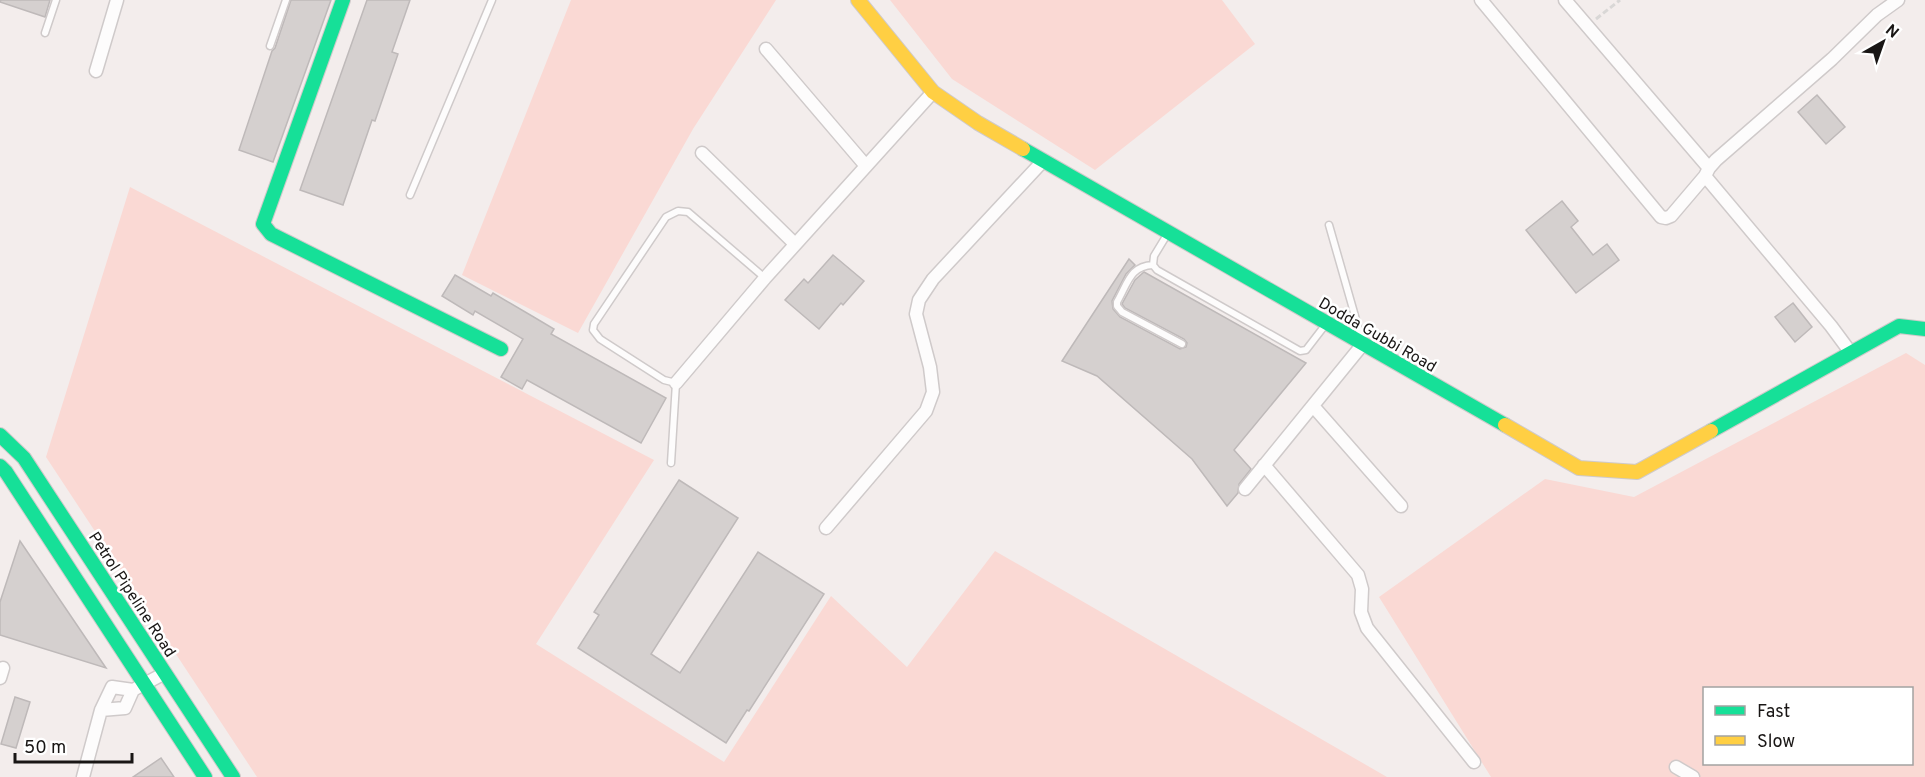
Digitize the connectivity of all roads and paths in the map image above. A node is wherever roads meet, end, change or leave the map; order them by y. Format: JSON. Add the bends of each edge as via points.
{"nodes":[{"id":1,"x":56,"y":0,"type":"edge"},
{"id":2,"x":117,"y":0,"type":"edge"},
{"id":3,"x":286,"y":0,"type":"edge"},
{"id":4,"x":344,"y":0,"type":"edge"},
{"id":5,"x":492,"y":0,"type":"edge"},
{"id":6,"x":858,"y":0,"type":"edge"},
{"id":7,"x":1482,"y":0,"type":"edge"},
{"id":8,"x":1565,"y":0,"type":"edge"},
{"id":9,"x":1620,"y":0,"type":"edge"},
{"id":10,"x":1898,"y":0,"type":"edge"},
{"id":11,"x":1587,"y":26,"type":"junction"},
{"id":12,"x":45,"y":33,"type":"dead end"},
{"id":13,"x":270,"y":46,"type":"dead end"},
{"id":14,"x":766,"y":49,"type":"dead end"},
{"id":15,"x":96,"y":71,"type":"dead end"},
{"id":16,"x":933,"y":92,"type":"junction"},
{"id":17,"x":702,"y":153,"type":"dead end"},
{"id":18,"x":1043,"y":160,"type":"junction"},
{"id":19,"x":866,"y":166,"type":"junction"},
{"id":20,"x":1707,"y":172,"type":"junction"},
{"id":21,"x":410,"y":195,"type":"dead end"},
{"id":22,"x":1329,"y":225,"type":"dead end"},
{"id":23,"x":1168,"y":232,"type":"junction"},
{"id":24,"x":795,"y":244,"type":"junction"},
{"id":25,"x":1154,"y":265,"type":"junction"},
{"id":26,"x":765,"y":278,"type":"junction"},
{"id":27,"x":1326,"y":323,"type":"junction"},
{"id":28,"x":1925,"y":329,"type":"edge"},
{"id":29,"x":1182,"y":344,"type":"dead end"},
{"id":30,"x":1363,"y":344,"type":"junction"},
{"id":31,"x":501,"y":349,"type":"dead end"},
{"id":32,"x":1851,"y":353,"type":"junction"},
{"id":33,"x":676,"y":383,"type":"junction"},
{"id":34,"x":1313,"y":406,"type":"junction"},
{"id":35,"x":0,"y":435,"type":"edge"},
{"id":36,"x":671,"y":463,"type":"dead end"},
{"id":37,"x":1264,"y":465,"type":"junction"},
{"id":38,"x":0,"y":466,"type":"edge"},
{"id":39,"x":1245,"y":489,"type":"dead end"},
{"id":40,"x":1401,"y":506,"type":"dead end"},
{"id":41,"x":826,"y":528,"type":"dead end"},
{"id":42,"x":165,"y":673,"type":"junction"},
{"id":43,"x":139,"y":687,"type":"junction"},
{"id":44,"x":101,"y":710,"type":"junction"},
{"id":45,"x":1473,"y":762,"type":"dead end"},
{"id":46,"x":1676,"y":767,"type":"dead end"},
{"id":47,"x":83,"y":777,"type":"edge"},
{"id":48,"x":205,"y":777,"type":"edge"},
{"id":49,"x":233,"y":777,"type":"edge"},
{"id":50,"x":1693,"y":777,"type":"edge"}],
"edges":[{"from":1,"to":12,"type":"lane"},
{"from":2,"to":15,"type":"street"},
{"from":3,"to":13,"type":"lane"},
{"from":4,"to":31,"type":"street","via":[[263,225],[271,234]]},
{"from":5,"to":21,"type":"lane"},
{"from":6,"to":16,"type":"street","name":"Dodda Gubbi Road"},
{"from":7,"to":20,"type":"street","via":[[1661,217],[1671,216]]},
{"from":8,"to":11,"type":"street"},
{"from":9,"to":11,"type":"path"},
{"from":10,"to":20,"type":"street"},
{"from":11,"to":20,"type":"street"},
{"from":14,"to":19,"type":"street"},
{"from":16,"to":18,"type":"street","name":"Dodda Gubbi Road"},
{"from":16,"to":19,"type":"street"},
{"from":17,"to":24,"type":"street"},
{"from":18,"to":23,"type":"street","name":"Dodda Gubbi Road"},
{"from":18,"to":41,"type":"street","via":[[933,279],[920,300],[916,314],[933,392],[926,411]]},
{"from":19,"to":24,"type":"street"},
{"from":20,"to":32,"type":"street"},
{"from":22,"to":30,"type":"lane"},
{"from":23,"to":25,"type":"lane","via":[[1154,256]]},
{"from":23,"to":27,"type":"street","name":"Dodda Gubbi Road"},
{"from":24,"to":26,"type":"street"},
{"from":25,"to":27,"type":"lane","via":[[1300,351],[1306,350]]},
{"from":25,"to":29,"type":"lane","via":[[1142,265],[1135,271],[1118,306],[1122,312]]},
{"from":26,"to":33,"type":"street"},
{"from":26,"to":33,"type":"lane","via":[[688,212],[678,211],[666,217],[593,330],[618,351],[664,380]]},
{"from":27,"to":30,"type":"street","name":"Dodda Gubbi Road"},
{"from":28,"to":32,"type":"street","name":"Dodda Gubbi Road","via":[[1899,326]]},
{"from":30,"to":32,"type":"street","name":"Dodda Gubbi Road","via":[[1579,468],[1637,472]]},
{"from":30,"to":34,"type":"street"},
{"from":33,"to":36,"type":"lane"},
{"from":34,"to":37,"type":"street"},
{"from":34,"to":40,"type":"street"},
{"from":35,"to":42,"type":"street","name":"Petrol Pipeline Road","via":[[24,458]]},
{"from":37,"to":39,"type":"street"},
{"from":37,"to":45,"type":"street","via":[[1358,575],[1361,612],[1367,628]]},
{"from":38,"to":43,"type":"street"},
{"from":42,"to":43,"type":"street"},
{"from":42,"to":49,"type":"street","name":"Petrol Pipeline Road"},
{"from":43,"to":44,"type":"street","via":[[125,708]]},
{"from":43,"to":44,"type":"street","via":[[112,687]]},
{"from":43,"to":48,"type":"street"},
{"from":44,"to":47,"type":"street"},
{"from":46,"to":50,"type":"street"}]}
